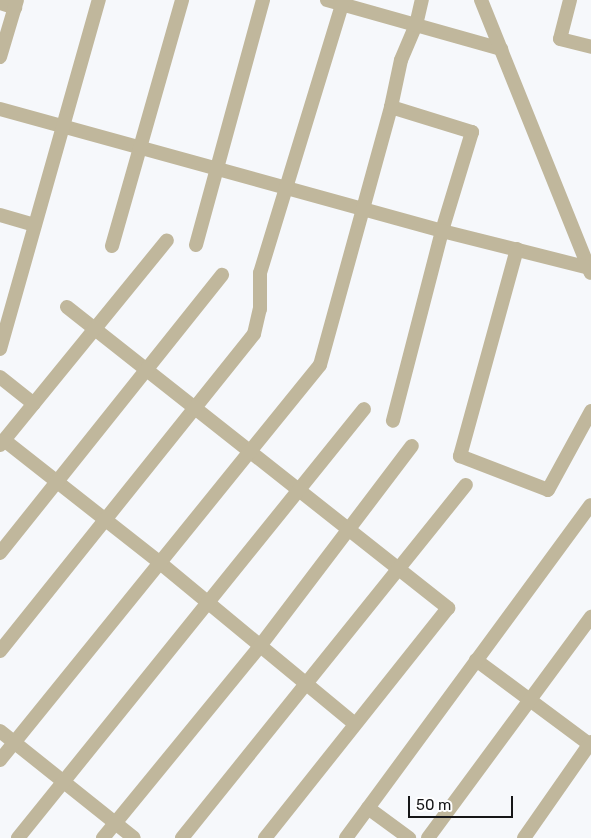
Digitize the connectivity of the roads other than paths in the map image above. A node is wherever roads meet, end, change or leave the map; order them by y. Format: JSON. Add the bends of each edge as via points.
{"nodes":[{"id":1,"x":99,"y":0,"type":"edge"},
{"id":2,"x":182,"y":0,"type":"edge"},
{"id":3,"x":263,"y":0,"type":"edge"},
{"id":4,"x":326,"y":0,"type":"edge"},
{"id":5,"x":422,"y":0,"type":"edge"},
{"id":6,"x":480,"y":0,"type":"edge"},
{"id":7,"x":570,"y":0,"type":"edge"},
{"id":8,"x":0,"y":3,"type":"edge"},
{"id":9,"x":16,"y":4,"type":"edge"},
{"id":10,"x":342,"y":5,"type":"junction"},
{"id":11,"x":416,"y":24,"type":"junction"},
{"id":12,"x":501,"y":50,"type":"junction"},
{"id":13,"x":589,"y":51,"type":"edge"},
{"id":14,"x":0,"y":57,"type":"edge"},
{"id":15,"x":391,"y":107,"type":"junction"},
{"id":16,"x":0,"y":109,"type":"edge"},
{"id":17,"x":63,"y":126,"type":"junction"},
{"id":18,"x":141,"y":147,"type":"junction"},
{"id":19,"x":216,"y":167,"type":"junction"},
{"id":20,"x":286,"y":186,"type":"junction"},
{"id":21,"x":363,"y":209,"type":"junction"},
{"id":22,"x":0,"y":215,"type":"edge"},
{"id":23,"x":35,"y":225,"type":"junction"},
{"id":24,"x":442,"y":231,"type":"junction"},
{"id":25,"x":166,"y":240,"type":"dead end"},
{"id":26,"x":196,"y":245,"type":"dead end"},
{"id":27,"x":112,"y":246,"type":"dead end"},
{"id":28,"x":517,"y":249,"type":"junction"},
{"id":29,"x":590,"y":271,"type":"edge"},
{"id":30,"x":222,"y":275,"type":"dead end"},
{"id":31,"x":68,"y":307,"type":"dead end"},
{"id":32,"x":95,"y":329,"type":"junction"},
{"id":33,"x":0,"y":349,"type":"edge"},
{"id":34,"x":146,"y":369,"type":"junction"},
{"id":35,"x":0,"y":377,"type":"edge"},
{"id":36,"x":34,"y":404,"type":"junction"},
{"id":37,"x":195,"y":409,"type":"junction"},
{"id":38,"x":364,"y":409,"type":"dead end"},
{"id":39,"x":591,"y":411,"type":"edge"},
{"id":40,"x":394,"y":421,"type":"dead end"},
{"id":41,"x":2,"y":442,"type":"edge"},
{"id":42,"x":412,"y":446,"type":"dead end"},
{"id":43,"x":249,"y":452,"type":"junction"},
{"id":44,"x":58,"y":482,"type":"junction"},
{"id":45,"x":466,"y":485,"type":"dead end"},
{"id":46,"x":299,"y":492,"type":"junction"},
{"id":47,"x":591,"y":505,"type":"edge"},
{"id":48,"x":105,"y":520,"type":"junction"},
{"id":49,"x":349,"y":531,"type":"junction"},
{"id":50,"x":0,"y":553,"type":"edge"},
{"id":51,"x":159,"y":562,"type":"junction"},
{"id":52,"x":398,"y":569,"type":"junction"},
{"id":53,"x":208,"y":603,"type":"junction"},
{"id":54,"x":591,"y":617,"type":"edge"},
{"id":55,"x":260,"y":646,"type":"junction"},
{"id":56,"x":0,"y":651,"type":"edge"},
{"id":57,"x":476,"y":660,"type":"junction"},
{"id":58,"x":306,"y":684,"type":"junction"},
{"id":59,"x":529,"y":700,"type":"junction"},
{"id":60,"x":355,"y":724,"type":"junction"},
{"id":61,"x":0,"y":731,"type":"edge"},
{"id":62,"x":14,"y":743,"type":"junction"},
{"id":63,"x":590,"y":743,"type":"edge"},
{"id":64,"x":0,"y":760,"type":"edge"},
{"id":65,"x":64,"y":781,"type":"junction"},
{"id":66,"x":368,"y":808,"type":"junction"},
{"id":67,"x":115,"y":822,"type":"junction"},
{"id":68,"x":18,"y":838,"type":"edge"},
{"id":69,"x":103,"y":838,"type":"edge"},
{"id":70,"x":134,"y":838,"type":"edge"},
{"id":71,"x":182,"y":838,"type":"edge"},
{"id":72,"x":265,"y":838,"type":"edge"},
{"id":73,"x":346,"y":838,"type":"edge"},
{"id":74,"x":409,"y":838,"type":"edge"},
{"id":75,"x":428,"y":838,"type":"edge"},
{"id":76,"x":524,"y":838,"type":"edge"}],
"edges":[{"from":1,"to":17,"type":"street"},
{"from":2,"to":18,"type":"street"},
{"from":3,"to":19,"type":"street"},
{"from":4,"to":10,"type":"street"},
{"from":5,"to":11,"type":"street"},
{"from":6,"to":12,"type":"street"},
{"from":7,"to":13,"type":"street","via":[[560,39]]},
{"from":8,"to":9,"type":"street"},
{"from":9,"to":14,"type":"street"},
{"from":10,"to":11,"type":"street"},
{"from":10,"to":20,"type":"street"},
{"from":11,"to":12,"type":"street"},
{"from":11,"to":15,"type":"street","via":[[402,60]]},
{"from":12,"to":29,"type":"street"},
{"from":15,"to":21,"type":"street"},
{"from":15,"to":24,"type":"street","via":[[472,132]]},
{"from":16,"to":17,"type":"street"},
{"from":17,"to":18,"type":"street"},
{"from":17,"to":23,"type":"street"},
{"from":18,"to":19,"type":"street"},
{"from":18,"to":27,"type":"street"},
{"from":19,"to":20,"type":"street"},
{"from":19,"to":26,"type":"street"},
{"from":20,"to":21,"type":"street"},
{"from":20,"to":37,"type":"street","via":[[260,273],[257,326],[250,341]]},
{"from":21,"to":24,"type":"street"},
{"from":21,"to":43,"type":"street","via":[[320,364]]},
{"from":22,"to":23,"type":"street"},
{"from":23,"to":33,"type":"street"},
{"from":24,"to":28,"type":"street"},
{"from":24,"to":40,"type":"street"},
{"from":25,"to":32,"type":"street"},
{"from":28,"to":29,"type":"street"},
{"from":28,"to":39,"type":"street","via":[[460,456],[548,490]]},
{"from":30,"to":34,"type":"street"},
{"from":31,"to":32,"type":"street"},
{"from":32,"to":34,"type":"street"},
{"from":32,"to":36,"type":"street"},
{"from":34,"to":37,"type":"street"},
{"from":34,"to":44,"type":"street"},
{"from":35,"to":36,"type":"street"},
{"from":36,"to":41,"type":"street"},
{"from":37,"to":43,"type":"street"},
{"from":37,"to":48,"type":"street"},
{"from":38,"to":46,"type":"street"},
{"from":41,"to":44,"type":"street"},
{"from":42,"to":49,"type":"street"},
{"from":43,"to":46,"type":"street"},
{"from":43,"to":51,"type":"street"},
{"from":44,"to":48,"type":"street"},
{"from":44,"to":50,"type":"street"},
{"from":45,"to":52,"type":"street"},
{"from":46,"to":49,"type":"street"},
{"from":46,"to":53,"type":"street"},
{"from":47,"to":57,"type":"street"},
{"from":48,"to":51,"type":"street"},
{"from":48,"to":56,"type":"street"},
{"from":49,"to":52,"type":"street"},
{"from":49,"to":55,"type":"street"},
{"from":51,"to":53,"type":"street"},
{"from":51,"to":62,"type":"street"},
{"from":52,"to":58,"type":"street"},
{"from":52,"to":60,"type":"street","via":[[448,608]]},
{"from":53,"to":55,"type":"street"},
{"from":53,"to":65,"type":"street"},
{"from":54,"to":59,"type":"street"},
{"from":55,"to":58,"type":"street"},
{"from":55,"to":67,"type":"street"},
{"from":57,"to":59,"type":"street"},
{"from":57,"to":66,"type":"street"},
{"from":58,"to":60,"type":"street"},
{"from":58,"to":71,"type":"street"},
{"from":59,"to":63,"type":"street"},
{"from":59,"to":75,"type":"street"},
{"from":60,"to":72,"type":"street"},
{"from":61,"to":62,"type":"street"},
{"from":62,"to":64,"type":"street"},
{"from":62,"to":65,"type":"street"},
{"from":63,"to":76,"type":"street"},
{"from":65,"to":67,"type":"street"},
{"from":65,"to":68,"type":"street"},
{"from":66,"to":73,"type":"street"},
{"from":66,"to":74,"type":"street"},
{"from":67,"to":69,"type":"street"},
{"from":67,"to":70,"type":"street"}]}
